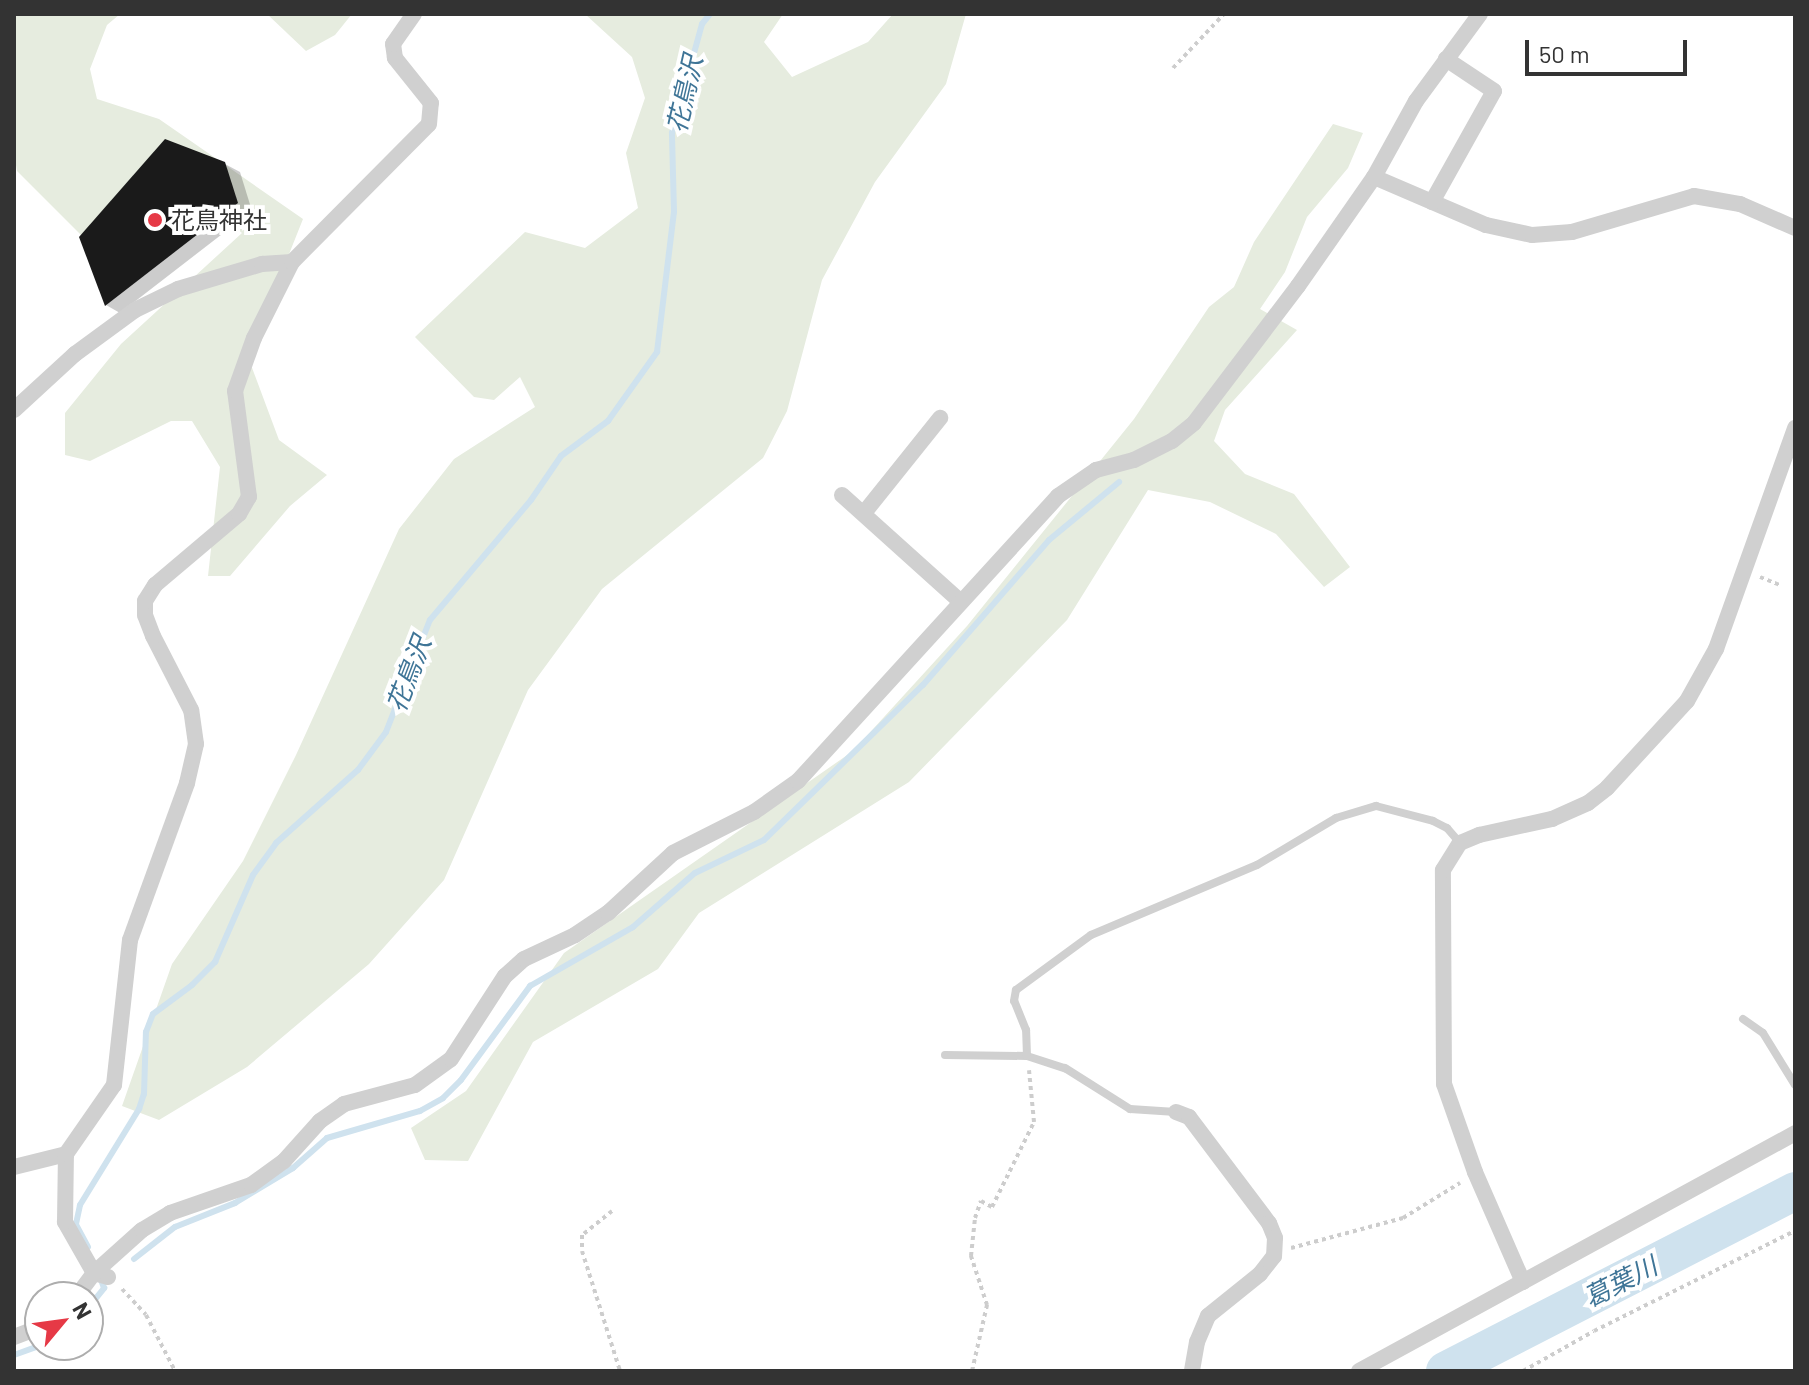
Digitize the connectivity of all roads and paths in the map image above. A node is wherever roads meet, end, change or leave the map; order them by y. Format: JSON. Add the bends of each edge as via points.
{"nodes":[{"id":1,"x":414,"y":14,"type":"edge"},
{"id":2,"x":1224,"y":14,"type":"edge"},
{"id":3,"x":1480,"y":14,"type":"edge"},
{"id":4,"x":1446,"y":59,"type":"junction"},
{"id":5,"x":1173,"y":68,"type":"dead end"},
{"id":6,"x":1374,"y":177,"type":"junction"},
{"id":7,"x":1432,"y":202,"type":"junction"},
{"id":8,"x":1795,"y":228,"type":"edge"},
{"id":9,"x":292,"y":262,"type":"junction"},
{"id":10,"x":14,"y":410,"type":"edge"},
{"id":11,"x":940,"y":418,"type":"dead end"},
{"id":12,"x":1795,"y":428,"type":"edge"},
{"id":13,"x":842,"y":495,"type":"dead end"},
{"id":14,"x":864,"y":513,"type":"junction"},
{"id":15,"x":961,"y":602,"type":"junction"},
{"id":16,"x":1460,"y":843,"type":"junction"},
{"id":17,"x":1743,"y":1019,"type":"dead end"},
{"id":18,"x":945,"y":1055,"type":"dead end"},
{"id":19,"x":1027,"y":1056,"type":"junction"},
{"id":20,"x":1795,"y":1085,"type":"edge"},
{"id":21,"x":1176,"y":1112,"type":"joint"},
{"id":22,"x":1795,"y":1133,"type":"edge"},
{"id":23,"x":66,"y":1154,"type":"junction"},
{"id":24,"x":14,"y":1167,"type":"edge"},
{"id":25,"x":1475,"y":1172,"type":"junction"},
{"id":26,"x":612,"y":1211,"type":"dead end"},
{"id":27,"x":1795,"y":1231,"type":"edge"},
{"id":28,"x":1274,"y":1252,"type":"junction"},
{"id":29,"x":101,"y":1275,"type":"junction"},
{"id":30,"x":94,"y":1281,"type":"edge"},
{"id":31,"x":1523,"y":1282,"type":"junction"},
{"id":32,"x":175,"y":1371,"type":"edge"},
{"id":33,"x":620,"y":1371,"type":"edge"},
{"id":34,"x":972,"y":1371,"type":"edge"},
{"id":35,"x":1192,"y":1371,"type":"edge"},
{"id":36,"x":1359,"y":1371,"type":"edge"},
{"id":37,"x":1523,"y":1371,"type":"edge"}],
"edges":[{"from":1,"to":9,"type":"street","via":[[393,44],[395,58],[431,103],[429,124]]},
{"from":2,"to":5,"type":"path"},
{"from":3,"to":4,"type":"street"},
{"from":4,"to":6,"type":"street"},
{"from":4,"to":7,"type":"street","via":[[1494,91]]},
{"from":6,"to":7,"type":"street"},
{"from":6,"to":15,"type":"street","via":[[1194,423],[1172,441],[1134,460],[1096,470],[1058,496]]},
{"from":7,"to":8,"type":"street","via":[[1486,225],[1532,235],[1572,232],[1694,196],[1740,204]]},
{"from":9,"to":10,"type":"street","via":[[262,264],[206,281],[135,310],[75,354]]},
{"from":9,"to":23,"type":"street","via":[[254,338],[235,391],[249,497],[239,514],[155,585],[145,601],[153,636],[191,710],[196,744],[130,940],[114,1085]]},
{"from":11,"to":14,"type":"street"},
{"from":12,"to":16,"type":"street","via":[[1716,649],[1687,701],[1588,803],[1552,819]]},
{"from":13,"to":14,"type":"street"},
{"from":14,"to":15,"type":"street"},
{"from":15,"to":29,"type":"street","via":[[798,781],[754,812],[673,853],[608,913],[524,959],[505,976],[451,1059],[415,1085],[344,1104],[251,1185],[170,1213],[142,1230]]},
{"from":16,"to":19,"type":"lane","via":[[1433,821],[1376,806],[1336,818],[1257,865],[1091,935],[1016,990]]},
{"from":16,"to":25,"type":"street","via":[[1443,870],[1444,1084]]},
{"from":17,"to":20,"type":"lane","via":[[1763,1033]]},
{"from":18,"to":19,"type":"lane"},
{"from":19,"to":21,"type":"lane","via":[[1065,1068],[1130,1109]]},
{"from":19,"to":34,"type":"path","via":[[1034,1122],[992,1207],[981,1201],[975,1218],[971,1256],[987,1305]]},
{"from":21,"to":28,"type":"street","via":[[1189,1117],[1269,1223]]},
{"from":22,"to":31,"type":"street"},
{"from":23,"to":24,"type":"street"},
{"from":23,"to":29,"type":"street","via":[[65,1222]]},
{"from":25,"to":28,"type":"path","via":[[1403,1218]]},
{"from":25,"to":31,"type":"street"},
{"from":26,"to":33,"type":"path","via":[[582,1235],[582,1251]]},
{"from":27,"to":37,"type":"path"},
{"from":28,"to":35,"type":"street","via":[[1260,1274],[1208,1316]]},
{"from":29,"to":30,"type":"street"},
{"from":29,"to":32,"type":"path","via":[[146,1315]]},
{"from":31,"to":36,"type":"street"}]}
